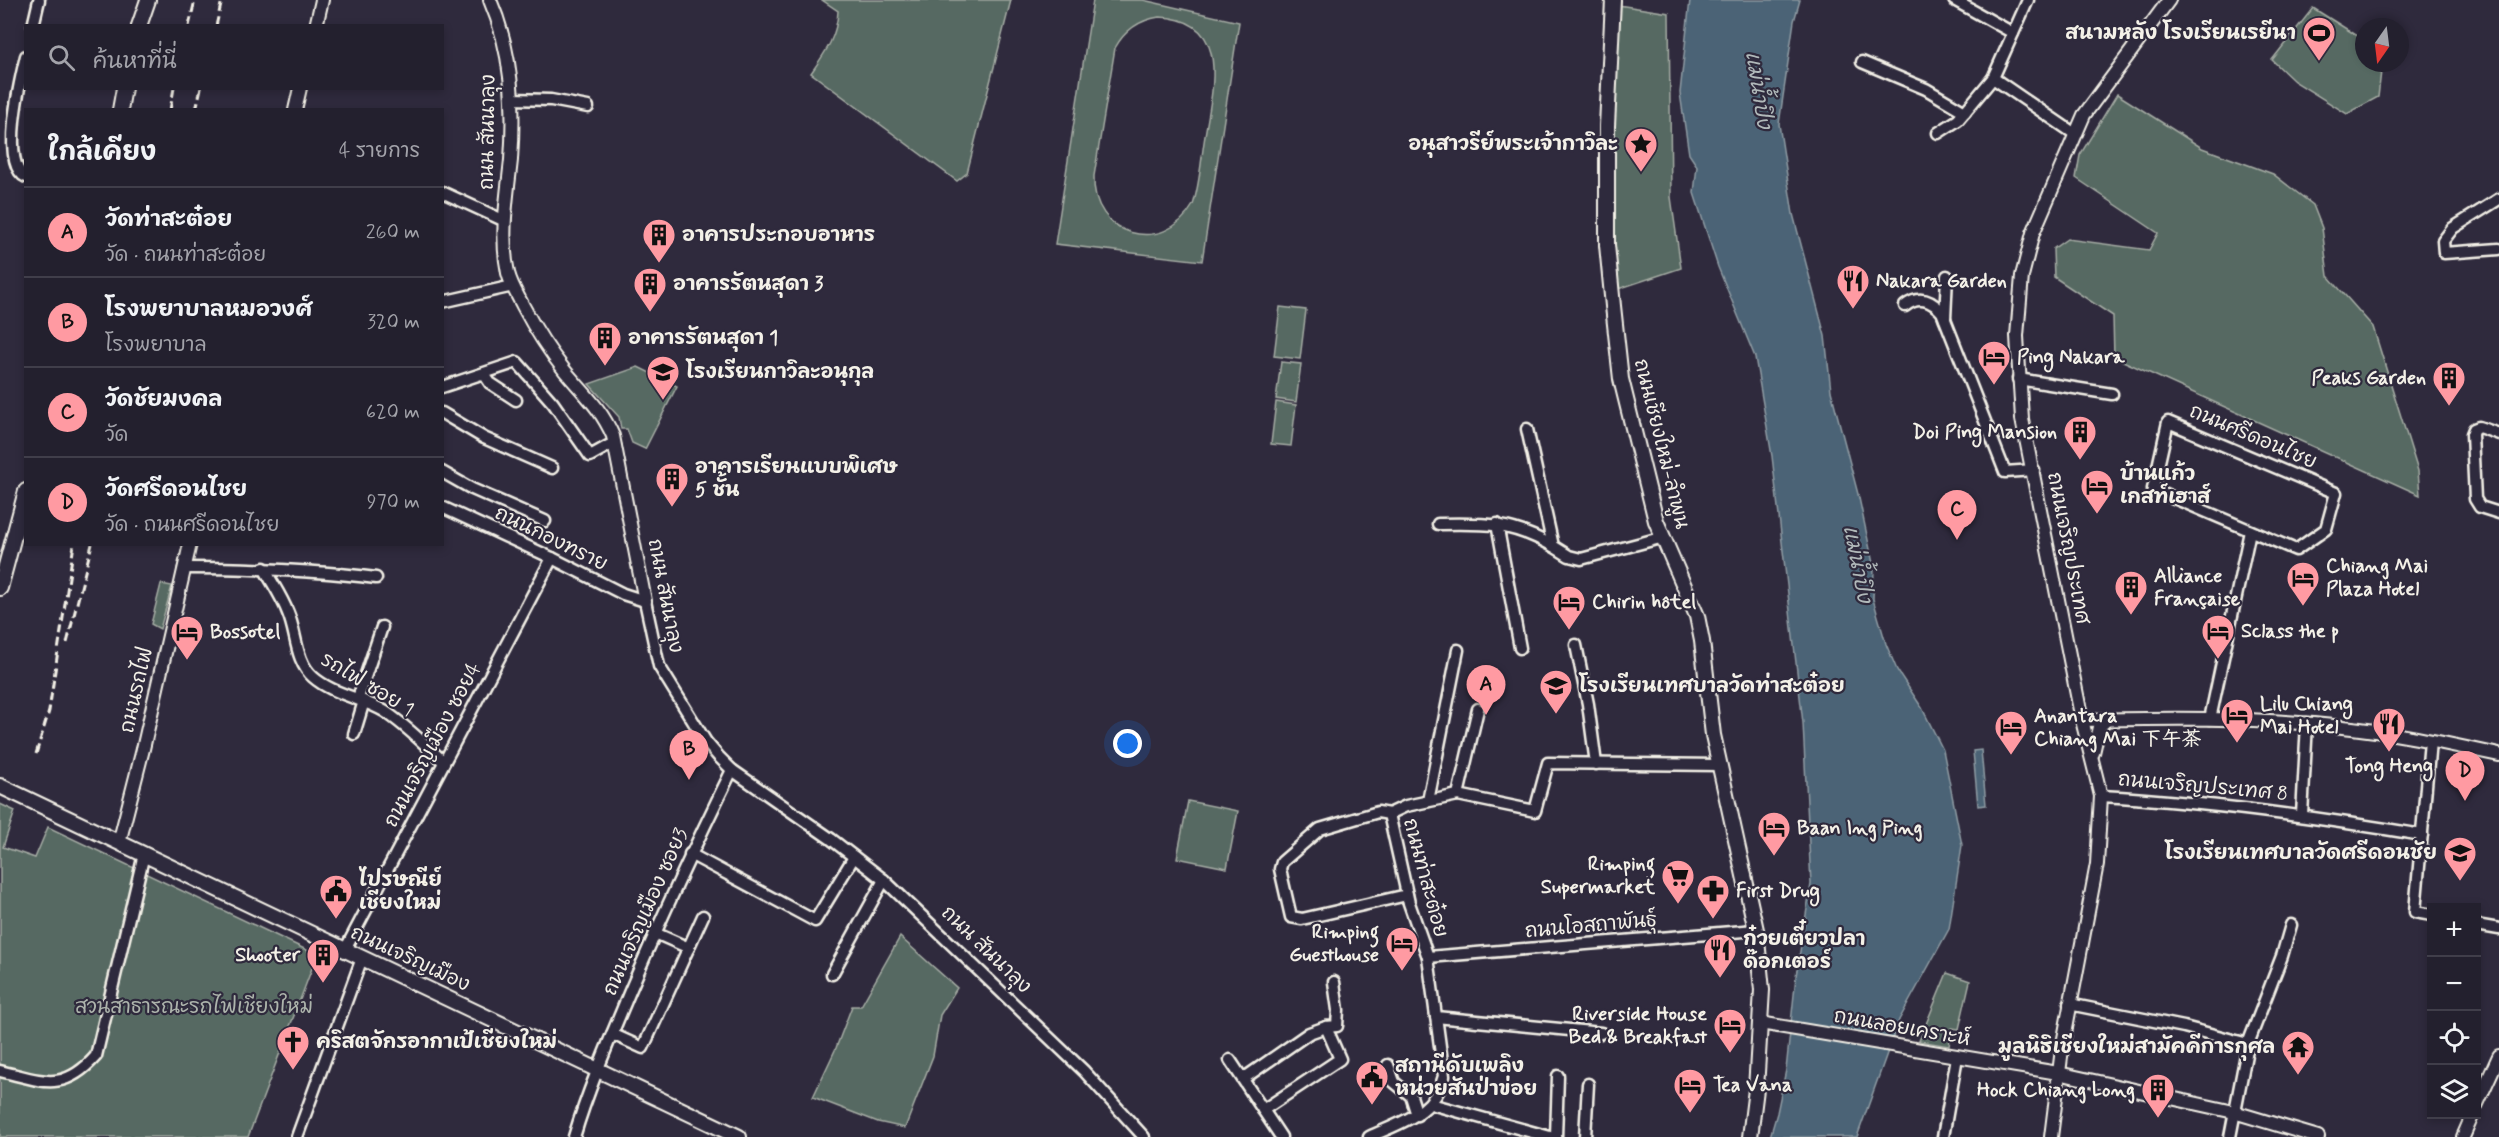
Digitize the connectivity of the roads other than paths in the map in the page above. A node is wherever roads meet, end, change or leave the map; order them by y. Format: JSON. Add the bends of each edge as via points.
{"nodes":[{"id":1,"x":39,"y":0,"type":"edge"},
{"id":2,"x":148,"y":0,"type":"edge"},
{"id":3,"x":322,"y":0,"type":"edge"},
{"id":4,"x":490,"y":0,"type":"edge"},
{"id":5,"x":1613,"y":0,"type":"edge"},
{"id":6,"x":1954,"y":0,"type":"edge"},
{"id":7,"x":2028,"y":0,"type":"edge"},
{"id":8,"x":2169,"y":0,"type":"edge"},
{"id":9,"x":33,"y":24,"type":"edge"},
{"id":10,"x":140,"y":24,"type":"edge"},
{"id":11,"x":316,"y":24,"type":"edge"},
{"id":12,"x":2013,"y":33,"type":"junction"},
{"id":13,"x":1862,"y":62,"type":"dead end"},
{"id":14,"x":24,"y":64,"type":"edge"},
{"id":15,"x":1993,"y":78,"type":"junction"},
{"id":16,"x":124,"y":90,"type":"edge"},
{"id":17,"x":300,"y":90,"type":"edge"},
{"id":18,"x":512,"y":99,"type":"junction"},
{"id":19,"x":588,"y":107,"type":"dead end"},
{"id":20,"x":120,"y":108,"type":"edge"},
{"id":21,"x":295,"y":108,"type":"edge"},
{"id":22,"x":1965,"y":112,"type":"junction"},
{"id":23,"x":1938,"y":133,"type":"dead end"},
{"id":24,"x":2075,"y":134,"type":"junction"},
{"id":25,"x":24,"y":176,"type":"edge"},
{"id":26,"x":444,"y":193,"type":"edge"},
{"id":27,"x":2499,"y":199,"type":"edge"},
{"id":28,"x":505,"y":221,"type":"junction"},
{"id":29,"x":2499,"y":249,"type":"edge"},
{"id":30,"x":1947,"y":276,"type":"dead end"},
{"id":31,"x":513,"y":286,"type":"junction"},
{"id":32,"x":444,"y":302,"type":"edge"},
{"id":33,"x":1905,"y":306,"type":"dead end"},
{"id":34,"x":1945,"y":320,"type":"junction"},
{"id":35,"x":484,"y":374,"type":"junction"},
{"id":36,"x":2018,"y":379,"type":"junction"},
{"id":37,"x":444,"y":386,"type":"edge"},
{"id":38,"x":2112,"y":394,"type":"dead end"},
{"id":39,"x":516,"y":400,"type":"dead end"},
{"id":40,"x":444,"y":414,"type":"edge"},
{"id":41,"x":1527,"y":429,"type":"dead end"},
{"id":42,"x":2499,"y":434,"type":"edge"},
{"id":43,"x":615,"y":445,"type":"junction"},
{"id":44,"x":552,"y":468,"type":"dead end"},
{"id":45,"x":2034,"y":470,"type":"junction"},
{"id":46,"x":444,"y":473,"type":"edge"},
{"id":47,"x":24,"y":498,"type":"edge"},
{"id":48,"x":444,"y":508,"type":"edge"},
{"id":49,"x":2499,"y":513,"type":"edge"},
{"id":50,"x":545,"y":521,"type":"dead end"},
{"id":51,"x":1438,"y":524,"type":"dead end"},
{"id":52,"x":1497,"y":524,"type":"junction"},
{"id":53,"x":2250,"y":531,"type":"junction"},
{"id":54,"x":1664,"y":537,"type":"junction"},
{"id":55,"x":190,"y":546,"type":"edge"},
{"id":56,"x":1553,"y":546,"type":"junction"},
{"id":57,"x":552,"y":558,"type":"junction"},
{"id":58,"x":184,"y":568,"type":"junction"},
{"id":59,"x":264,"y":568,"type":"junction"},
{"id":60,"x":376,"y":578,"type":"dead end"},
{"id":61,"x":0,"y":588,"type":"edge"},
{"id":62,"x":645,"y":601,"type":"junction"},
{"id":63,"x":382,"y":627,"type":"dead end"},
{"id":64,"x":1576,"y":645,"type":"dead end"},
{"id":65,"x":1520,"y":648,"type":"dead end"},
{"id":66,"x":1458,"y":650,"type":"dead end"},
{"id":67,"x":361,"y":700,"type":"junction"},
{"id":68,"x":1478,"y":709,"type":"dead end"},
{"id":69,"x":2107,"y":719,"type":"junction"},
{"id":70,"x":2210,"y":719,"type":"junction"},
{"id":71,"x":2082,"y":720,"type":"junction"},
{"id":72,"x":2307,"y":723,"type":"junction"},
{"id":73,"x":354,"y":734,"type":"dead end"},
{"id":74,"x":2430,"y":741,"type":"junction"},
{"id":75,"x":2499,"y":755,"type":"edge"},
{"id":76,"x":2092,"y":759,"type":"junction"},
{"id":77,"x":444,"y":762,"type":"junction"},
{"id":78,"x":1596,"y":764,"type":"junction"},
{"id":79,"x":1719,"y":765,"type":"junction"},
{"id":80,"x":732,"y":770,"type":"junction"},
{"id":81,"x":0,"y":786,"type":"edge"},
{"id":82,"x":1458,"y":795,"type":"junction"},
{"id":83,"x":2101,"y":796,"type":"junction"},
{"id":84,"x":1428,"y":801,"type":"junction"},
{"id":85,"x":1389,"y":814,"type":"junction"},
{"id":86,"x":2302,"y":815,"type":"junction"},
{"id":87,"x":2422,"y":836,"type":"junction"},
{"id":88,"x":119,"y":843,"type":"junction"},
{"id":89,"x":690,"y":854,"type":"junction"},
{"id":90,"x":144,"y":855,"type":"junction"},
{"id":91,"x":854,"y":856,"type":"junction"},
{"id":92,"x":884,"y":880,"type":"junction"},
{"id":93,"x":1407,"y":895,"type":"junction"},
{"id":94,"x":2427,"y":914,"type":"edge"},
{"id":95,"x":703,"y":916,"type":"dead end"},
{"id":96,"x":2291,"y":925,"type":"dead end"},
{"id":97,"x":2481,"y":926,"type":"edge"},
{"id":98,"x":2499,"y":929,"type":"edge"},
{"id":99,"x":1756,"y":930,"type":"junction"},
{"id":100,"x":655,"y":933,"type":"junction"},
{"id":101,"x":689,"y":948,"type":"junction"},
{"id":102,"x":345,"y":950,"type":"junction"},
{"id":103,"x":1428,"y":957,"type":"junction"},
{"id":104,"x":362,"y":958,"type":"junction"},
{"id":105,"x":832,"y":974,"type":"dead end"},
{"id":106,"x":1334,"y":982,"type":"dead end"},
{"id":107,"x":2070,"y":1004,"type":"junction"},
{"id":108,"x":1436,"y":1017,"type":"junction"},
{"id":109,"x":1766,"y":1024,"type":"junction"},
{"id":110,"x":1326,"y":1027,"type":"junction"},
{"id":111,"x":1601,"y":1033,"type":"dead end"},
{"id":112,"x":612,"y":1034,"type":"junction"},
{"id":113,"x":2248,"y":1044,"type":"junction"},
{"id":114,"x":2499,"y":1056,"type":"edge"},
{"id":115,"x":1957,"y":1057,"type":"junction"},
{"id":116,"x":1230,"y":1060,"type":"dead end"},
{"id":117,"x":1388,"y":1065,"type":"dead end"},
{"id":118,"x":597,"y":1069,"type":"junction"},
{"id":119,"x":0,"y":1071,"type":"edge"},
{"id":120,"x":2058,"y":1073,"type":"junction"},
{"id":121,"x":1558,"y":1076,"type":"dead end"},
{"id":122,"x":1243,"y":1079,"type":"junction"},
{"id":123,"x":1588,"y":1084,"type":"dead end"},
{"id":124,"x":2481,"y":1095,"type":"edge"},
{"id":125,"x":1431,"y":1104,"type":"junction"},
{"id":126,"x":1263,"y":1110,"type":"junction"},
{"id":127,"x":2234,"y":1112,"type":"junction"},
{"id":128,"x":1417,"y":1114,"type":"junction"},
{"id":129,"x":2471,"y":1119,"type":"edge"},
{"id":130,"x":297,"y":1137,"type":"edge"},
{"id":131,"x":574,"y":1137,"type":"edge"},
{"id":132,"x":739,"y":1137,"type":"edge"},
{"id":133,"x":1144,"y":1137,"type":"edge"},
{"id":134,"x":1281,"y":1137,"type":"edge"},
{"id":135,"x":1370,"y":1137,"type":"edge"},
{"id":136,"x":1550,"y":1137,"type":"edge"},
{"id":137,"x":1556,"y":1137,"type":"edge"},
{"id":138,"x":1586,"y":1137,"type":"edge"},
{"id":139,"x":1750,"y":1137,"type":"edge"},
{"id":140,"x":1943,"y":1137,"type":"edge"},
{"id":141,"x":2051,"y":1137,"type":"edge"},
{"id":142,"x":2230,"y":1137,"type":"edge"},
{"id":143,"x":2318,"y":1137,"type":"edge"},
{"id":144,"x":2463,"y":1137,"type":"edge"}],
"edges":[{"from":1,"to":9,"type":"street"},
{"from":2,"to":10,"type":"main road"},
{"from":3,"to":11,"type":"street"},
{"from":4,"to":18,"type":"street","name":"ถนน สันนาลุง","via":[[505,43]]},
{"from":5,"to":54,"type":"main road","name":"ถนนเชียงใหม่-ลำพูน","via":[[1607,245],[1622,379],[1656,521]]},
{"from":6,"to":12,"type":"street"},
{"from":7,"to":12,"type":"street"},
{"from":8,"to":24,"type":"street","name":"ถนนเจริญประเทศ"},
{"from":12,"to":15,"type":"street"},
{"from":13,"to":22,"type":"street","via":[[1915,84]]},
{"from":14,"to":25,"type":"street","via":[[10,120],[12,166]]},
{"from":15,"to":22,"type":"street"},
{"from":15,"to":24,"type":"street"},
{"from":16,"to":20,"type":"main road"},
{"from":17,"to":21,"type":"street"},
{"from":18,"to":19,"type":"street","via":[[551,100]]},
{"from":18,"to":28,"type":"street","name":"ถนน สันนาลุง"},
{"from":22,"to":23,"type":"street"},
{"from":24,"to":36,"type":"street","name":"ถนนเจริญประเทศ","via":[[2026,257],[2017,336]]},
{"from":26,"to":28,"type":"street"},
{"from":27,"to":29,"type":"street","via":[[2454,228],[2443,241],[2444,253]]},
{"from":28,"to":31,"type":"street","name":"ถนน สันนาลุง","via":[[508,274]]},
{"from":30,"to":34,"type":"street"},
{"from":31,"to":32,"type":"street"},
{"from":31,"to":43,"type":"street","name":"ถนน สันนาลุง","via":[[552,354],[604,416]]},
{"from":33,"to":34,"type":"street","via":[[1916,300],[1928,301],[1942,312]]},
{"from":34,"to":45,"type":"street","via":[[2005,472]]},
{"from":35,"to":37,"type":"street"},
{"from":35,"to":39,"type":"street"},
{"from":35,"to":43,"type":"street","via":[[517,362],[553,403],[590,456]]},
{"from":36,"to":38,"type":"street"},
{"from":36,"to":45,"type":"street","name":"ถนนเจริญประเทศ"},
{"from":40,"to":44,"type":"street","via":[[484,438]]},
{"from":41,"to":56,"type":"street"},
{"from":42,"to":49,"type":"street","via":[[2479,427],[2472,434],[2475,499],[2480,507]]},
{"from":43,"to":62,"type":"street","name":"ถนน สันนาลุง"},
{"from":45,"to":71,"type":"street","name":"ถนนเจริญประเทศ"},
{"from":46,"to":50,"type":"street"},
{"from":47,"to":61,"type":"main road"},
{"from":48,"to":57,"type":"street","name":"ถนนกองทราย"},
{"from":51,"to":52,"type":"street"},
{"from":52,"to":56,"type":"street","via":[[1530,533]]},
{"from":52,"to":65,"type":"street"},
{"from":53,"to":53,"type":"street","name":"ถนนศรีดอนไชย","via":[[2296,550],[2326,529],[2336,493],[2168,422],[2153,489]]},
{"from":53,"to":70,"type":"street"},
{"from":54,"to":56,"type":"street","via":[[1581,559]]},
{"from":54,"to":79,"type":"main road","name":"ถนนเชียงใหม่-ลำพูน","via":[[1697,616]]},
{"from":55,"to":58,"type":"street","name":"ถนนรถไฟ"},
{"from":57,"to":62,"type":"street","name":"ถนนกองทราย"},
{"from":57,"to":77,"type":"street","name":"ถนนเจริญเมือง ซอย4"},
{"from":58,"to":59,"type":"street"},
{"from":58,"to":88,"type":"street","name":"ถนนรถไฟ"},
{"from":59,"to":60,"type":"street"},
{"from":59,"to":67,"type":"street","name":"รถไฟ ซอย 1","via":[[287,611],[304,667],[326,686]]},
{"from":62,"to":80,"type":"street","name":"ถนน สันนาลุง","via":[[659,666],[706,742]]},
{"from":63,"to":67,"type":"street"},
{"from":64,"to":78,"type":"street"},
{"from":66,"to":84,"type":"street"},
{"from":67,"to":73,"type":"street"},
{"from":67,"to":77,"type":"street","name":"รถไฟ ซอย 1","via":[[403,725]]},
{"from":68,"to":82,"type":"street"},
{"from":69,"to":70,"type":"street"},
{"from":69,"to":71,"type":"street"},
{"from":69,"to":76,"type":"street","via":[[2099,727]]},
{"from":70,"to":72,"type":"street"},
{"from":71,"to":76,"type":"street","name":"ถนนเจริญประเทศ"},
{"from":72,"to":74,"type":"street"},
{"from":72,"to":86,"type":"street","name":"ถนนเจริญประเทศ 8"},
{"from":74,"to":75,"type":"street"},
{"from":74,"to":87,"type":"street"},
{"from":76,"to":83,"type":"street","name":"ถนนเจริญประเทศ"},
{"from":77,"to":102,"type":"street","name":"ถนนเจริญเมือง ซอย4"},
{"from":78,"to":79,"type":"street","name":"ถนนท่าสะต๋อย"},
{"from":78,"to":82,"type":"street","name":"ถนนท่าสะต๋อย","via":[[1548,763],[1535,811]]},
{"from":79,"to":99,"type":"main road","name":"ถนนเชียงใหม่-ลำพูน"},
{"from":80,"to":89,"type":"street","name":"ถนนเจริญเมือง ซอย3"},
{"from":80,"to":91,"type":"street","name":"ถนน สันนาลุง"},
{"from":81,"to":88,"type":"main road","name":"ถนนเจริญเมือง"},
{"from":82,"to":84,"type":"street","name":"ถนนท่าสะต๋อย"},
{"from":83,"to":86,"type":"street","name":"ถนนเจริญประเทศ 8","via":[[2176,800]]},
{"from":83,"to":107,"type":"street","name":"ถนนเจริญประเทศ","via":[[2097,864]]},
{"from":84,"to":85,"type":"street","name":"ถนนท่าสะต๋อย"},
{"from":85,"to":93,"type":"street","name":"ถนนท่าสะต๋อย"},
{"from":85,"to":93,"type":"street","via":[[1378,812],[1320,830],[1281,862],[1280,872],[1293,919]]},
{"from":86,"to":87,"type":"street","name":"ถนนเจริญประเทศ 8"},
{"from":87,"to":94,"type":"street","via":[[2415,912]]},
{"from":88,"to":90,"type":"main road","name":"ถนนเจริญเมือง"},
{"from":89,"to":91,"type":"street","via":[[815,921]]},
{"from":89,"to":100,"type":"street","name":"ถนนเจริญเมือง ซอย3"},
{"from":90,"to":102,"type":"main road","name":"ถนนเจริญเมือง"},
{"from":90,"to":119,"type":"street","via":[[96,1056],[82,1072],[66,1080],[51,1082]]},
{"from":91,"to":92,"type":"street","name":"ถนน สันนาลุง"},
{"from":92,"to":105,"type":"street"},
{"from":92,"to":133,"type":"street","name":"ถนน สันนาลุง","via":[[1084,1071]]},
{"from":93,"to":103,"type":"street","name":"ถนนท่าสะต๋อย"},
{"from":95,"to":101,"type":"street"},
{"from":96,"to":113,"type":"street"},
{"from":97,"to":98,"type":"street"},
{"from":99,"to":103,"type":"street","name":"ถนนโอสถาพันธุ์"},
{"from":99,"to":109,"type":"main road","name":"ถนนเชียงใหม่-ลำพูน"},
{"from":100,"to":101,"type":"street"},
{"from":100,"to":112,"type":"street","name":"ถนนเจริญเมือง ซอย3"},
{"from":101,"to":112,"type":"street","via":[[644,1048]]},
{"from":102,"to":104,"type":"main road","name":"ถนนเจริญเมือง"},
{"from":103,"to":108,"type":"street","name":"ถนนท่าสะต๋อย"},
{"from":104,"to":118,"type":"main road","name":"ถนนเจริญเมือง"},
{"from":104,"to":130,"type":"street"},
{"from":106,"to":110,"type":"street","via":[[1337,1026]]},
{"from":107,"to":113,"type":"street"},
{"from":107,"to":120,"type":"street","name":"ถนนเจริญประเทศ"},
{"from":108,"to":111,"type":"street"},
{"from":108,"to":125,"type":"street","name":"ถนนท่าสะต๋อย","via":[[1444,1076],[1440,1092]]},
{"from":109,"to":115,"type":"street","name":"ถนนลอยเคราะห์"},
{"from":109,"to":139,"type":"main road","name":"ถนนเชียงใหม่-ลำพูน"},
{"from":110,"to":122,"type":"street","via":[[1309,1033]]},
{"from":110,"to":126,"type":"street","via":[[1340,1059]]},
{"from":112,"to":118,"type":"street","name":"ถนนเจริญเมือง ซอย3"},
{"from":113,"to":127,"type":"street"},
{"from":114,"to":124,"type":"street"},
{"from":115,"to":120,"type":"street","name":"ถนนลอยเคราะห์"},
{"from":115,"to":140,"type":"street"},
{"from":116,"to":122,"type":"street"},
{"from":117,"to":128,"type":"street","via":[[1394,1082],[1411,1096]]},
{"from":118,"to":131,"type":"street","name":"ถนนเจริญเมือง ซอย3"},
{"from":118,"to":132,"type":"main road","name":"ถนนเจริญเมือง"},
{"from":120,"to":127,"type":"street","name":"ถนนลอยเคราะห์"},
{"from":120,"to":141,"type":"street","name":"ถนนเจริญประเทศ"},
{"from":121,"to":137,"type":"street"},
{"from":122,"to":126,"type":"street"},
{"from":123,"to":138,"type":"street"},
{"from":125,"to":128,"type":"street","name":"ถนนท่าสะต๋อย"},
{"from":125,"to":136,"type":"street"},
{"from":126,"to":134,"type":"street"},
{"from":127,"to":142,"type":"street"},
{"from":127,"to":143,"type":"street","name":"ถนนลอยเคราะห์"},
{"from":128,"to":135,"type":"street","name":"ถนนท่าสะต๋อย"},
{"from":129,"to":144,"type":"street"}]}
